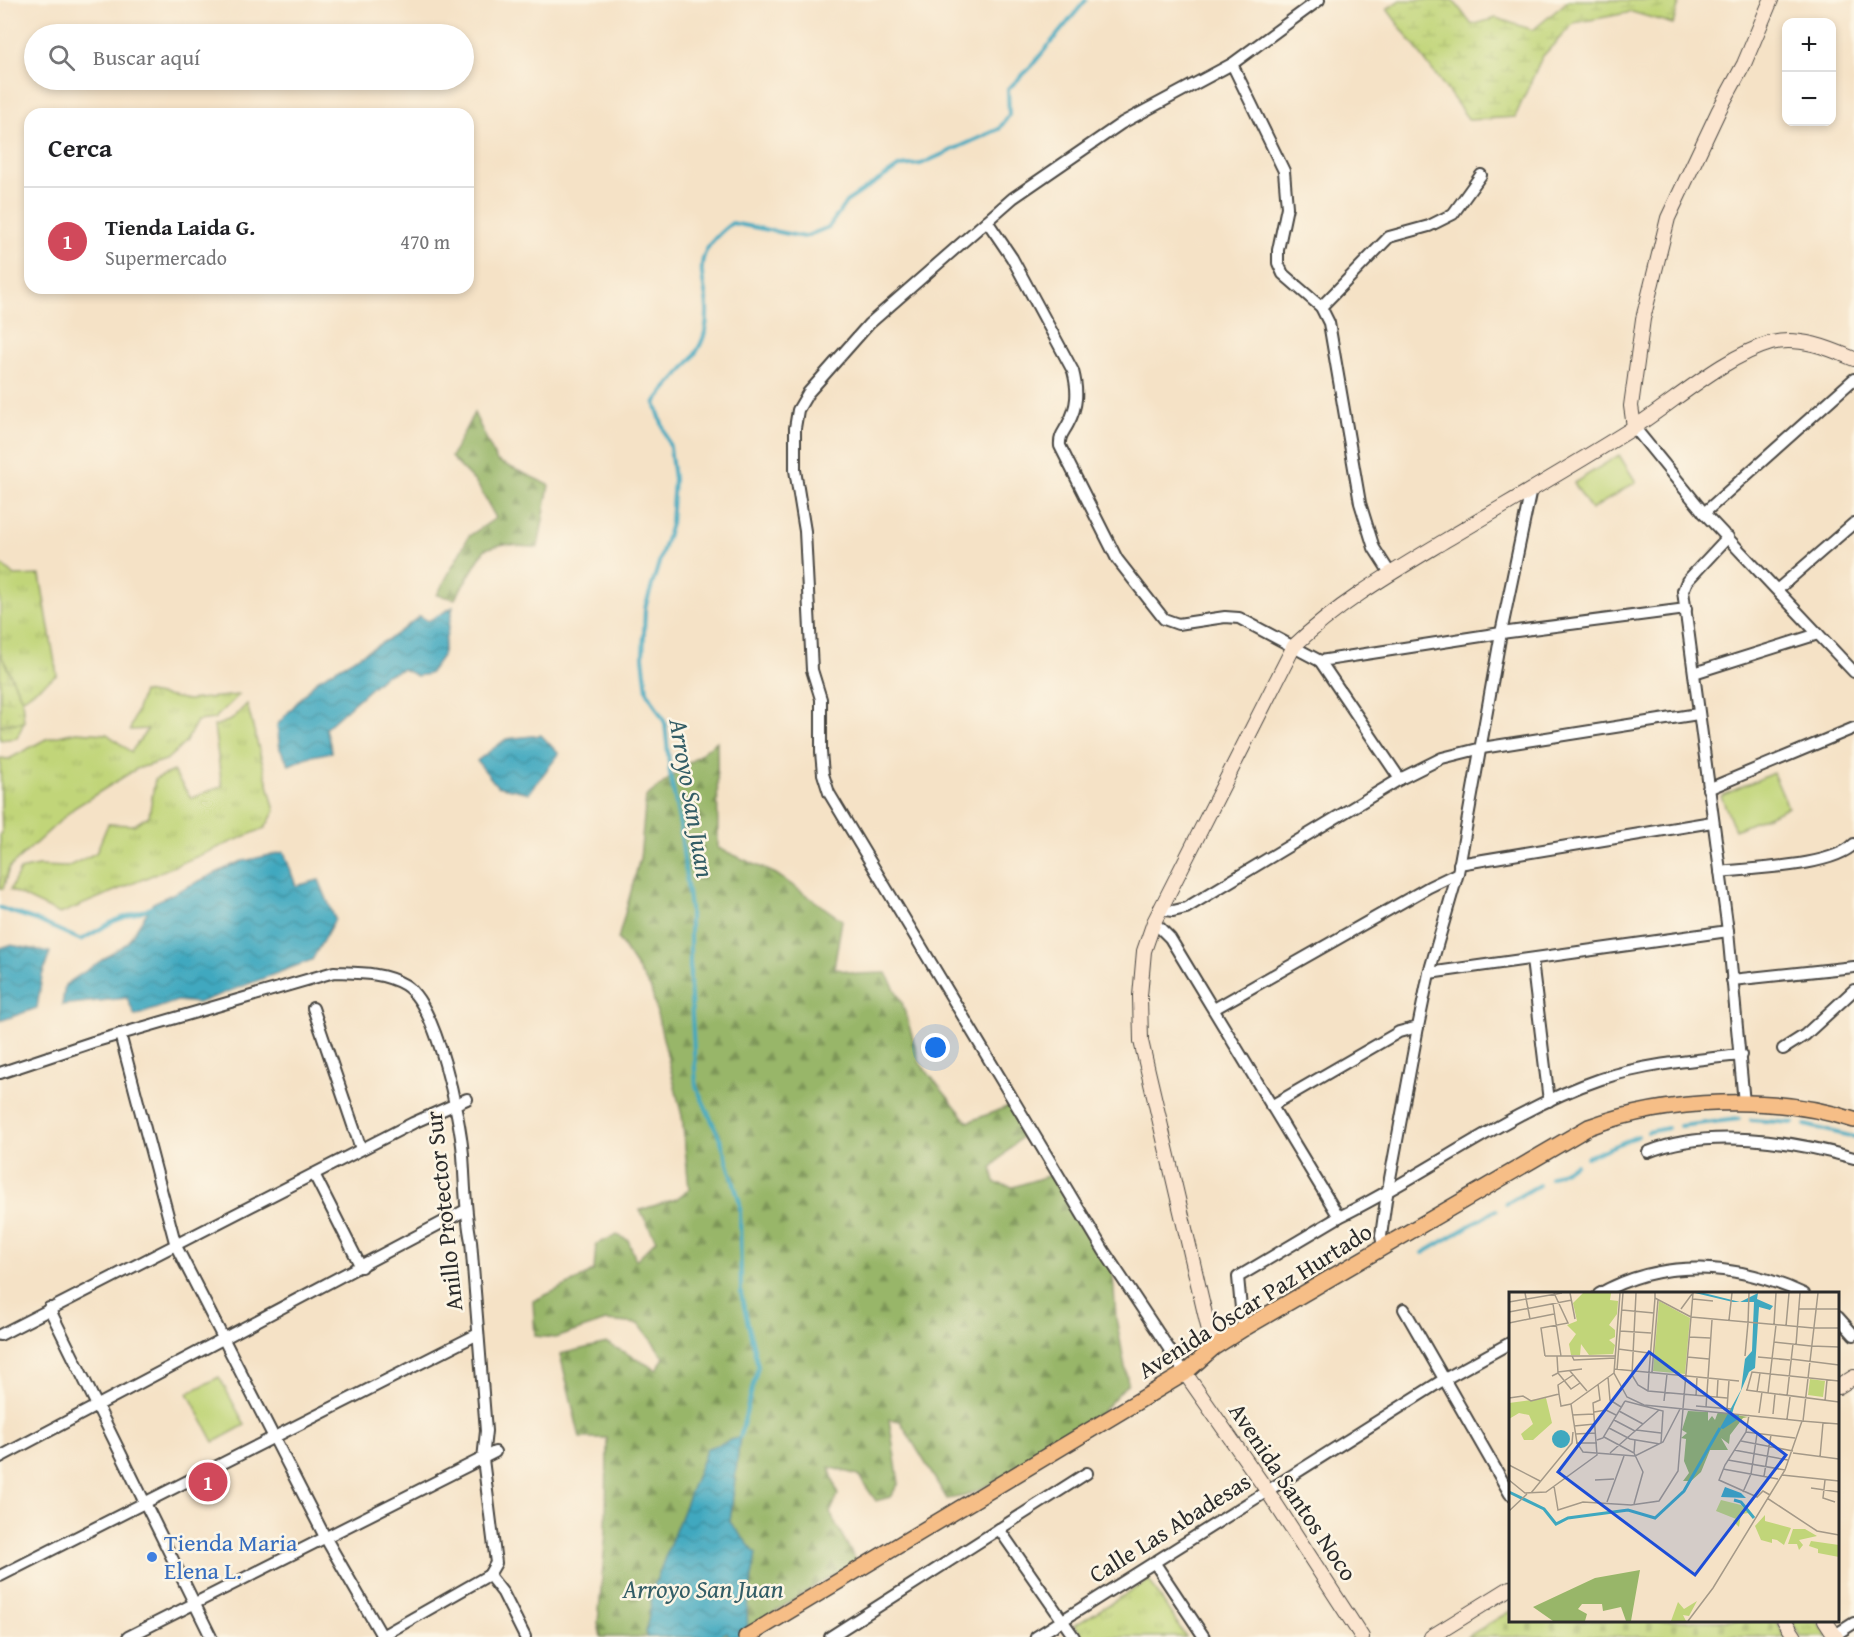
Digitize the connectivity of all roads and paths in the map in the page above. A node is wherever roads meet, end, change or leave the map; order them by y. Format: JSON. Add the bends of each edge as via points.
{"nodes":[{"id":1,"x":1318,"y":0,"type":"edge"},
{"id":2,"x":1771,"y":0,"type":"edge"},
{"id":3,"x":1232,"y":64,"type":"junction"},
{"id":4,"x":1481,"y":175,"type":"dead end"},
{"id":5,"x":987,"y":221,"type":"junction"},
{"id":6,"x":1321,"y":307,"type":"junction"},
{"id":7,"x":1854,"y":359,"type":"edge"},
{"id":8,"x":1854,"y":379,"type":"edge"},
{"id":9,"x":1634,"y":428,"type":"junction"},
{"id":10,"x":1532,"y":489,"type":"junction"},
{"id":11,"x":1704,"y":513,"type":"junction"},
{"id":12,"x":1854,"y":523,"type":"edge"},
{"id":13,"x":1728,"y":537,"type":"junction"},
{"id":14,"x":1390,"y":573,"type":"junction"},
{"id":15,"x":1778,"y":589,"type":"junction"},
{"id":16,"x":1686,"y":609,"type":"junction"},
{"id":17,"x":1501,"y":633,"type":"junction"},
{"id":18,"x":1818,"y":634,"type":"junction"},
{"id":19,"x":1294,"y":646,"type":"junction"},
{"id":20,"x":1320,"y":661,"type":"junction"},
{"id":21,"x":1852,"y":665,"type":"edge"},
{"id":22,"x":1694,"y":673,"type":"junction"},
{"id":23,"x":1698,"y":714,"type":"junction"},
{"id":24,"x":1854,"y":728,"type":"edge"},
{"id":25,"x":1482,"y":748,"type":"junction"},
{"id":26,"x":1400,"y":779,"type":"junction"},
{"id":27,"x":1708,"y":789,"type":"junction"},
{"id":28,"x":1712,"y":822,"type":"junction"},
{"id":29,"x":1854,"y":844,"type":"edge"},
{"id":30,"x":1458,"y":869,"type":"junction"},
{"id":31,"x":1720,"y":872,"type":"junction"},
{"id":32,"x":1156,"y":916,"type":"junction"},
{"id":33,"x":1728,"y":931,"type":"junction"},
{"id":34,"x":1532,"y":960,"type":"junction"},
{"id":35,"x":1854,"y":967,"type":"edge"},
{"id":36,"x":1429,"y":973,"type":"junction"},
{"id":37,"x":1732,"y":980,"type":"junction"},
{"id":38,"x":1854,"y":990,"type":"edge"},
{"id":39,"x":314,"y":1008,"type":"dead end"},
{"id":40,"x":1214,"y":1009,"type":"junction"},
{"id":41,"x":1418,"y":1027,"type":"junction"},
{"id":42,"x":120,"y":1035,"type":"junction"},
{"id":43,"x":1783,"y":1049,"type":"dead end"},
{"id":44,"x":1741,"y":1055,"type":"junction"},
{"id":45,"x":0,"y":1073,"type":"edge"},
{"id":46,"x":467,"y":1099,"type":"dead end"},
{"id":47,"x":1549,"y":1101,"type":"junction"},
{"id":48,"x":1744,"y":1103,"type":"junction"},
{"id":49,"x":455,"y":1104,"type":"junction"},
{"id":50,"x":1271,"y":1106,"type":"junction"},
{"id":51,"x":1854,"y":1120,"type":"edge"},
{"id":52,"x":361,"y":1149,"type":"junction"},
{"id":53,"x":1648,"y":1152,"type":"dead end"},
{"id":54,"x":1854,"y":1158,"type":"edge"},
{"id":55,"x":314,"y":1174,"type":"junction"},
{"id":56,"x":1387,"y":1197,"type":"junction"},
{"id":57,"x":464,"y":1211,"type":"junction"},
{"id":58,"x":1339,"y":1217,"type":"junction"},
{"id":59,"x":1382,"y":1241,"type":"junction"},
{"id":60,"x":176,"y":1246,"type":"junction"},
{"id":61,"x":362,"y":1267,"type":"junction"},
{"id":62,"x":1605,"y":1292,"type":"edge"},
{"id":63,"x":1801,"y":1292,"type":"edge"},
{"id":64,"x":48,"y":1308,"type":"junction"},
{"id":65,"x":1404,"y":1310,"type":"dead end"},
{"id":66,"x":1839,"y":1318,"type":"edge"},
{"id":67,"x":1243,"y":1329,"type":"junction"},
{"id":68,"x":478,"y":1334,"type":"junction"},
{"id":69,"x":0,"y":1335,"type":"edge"},
{"id":70,"x":1854,"y":1335,"type":"edge"},
{"id":71,"x":226,"y":1338,"type":"junction"},
{"id":72,"x":1509,"y":1343,"type":"edge"},
{"id":73,"x":1213,"y":1348,"type":"junction"},
{"id":74,"x":1185,"y":1373,"type":"junction"},
{"id":75,"x":1854,"y":1377,"type":"edge"},
{"id":76,"x":1443,"y":1380,"type":"junction"},
{"id":77,"x":1839,"y":1387,"type":"edge"},
{"id":78,"x":97,"y":1406,"type":"junction"},
{"id":79,"x":274,"y":1438,"type":"junction"},
{"id":80,"x":495,"y":1452,"type":"dead end"},
{"id":81,"x":0,"y":1457,"type":"edge"},
{"id":82,"x":483,"y":1459,"type":"junction"},
{"id":83,"x":1087,"y":1473,"type":"dead end"},
{"id":84,"x":1268,"y":1492,"type":"junction"},
{"id":85,"x":1509,"y":1492,"type":"edge"},
{"id":86,"x":146,"y":1504,"type":"junction"},
{"id":87,"x":999,"y":1529,"type":"junction"},
{"id":88,"x":326,"y":1537,"type":"junction"},
{"id":89,"x":1154,"y":1562,"type":"junction"},
{"id":90,"x":489,"y":1575,"type":"junction"},
{"id":91,"x":0,"y":1576,"type":"edge"},
{"id":92,"x":1509,"y":1589,"type":"edge"},
{"id":93,"x":194,"y":1604,"type":"junction"},
{"id":94,"x":1062,"y":1619,"type":"junction"},
{"id":95,"x":1785,"y":1622,"type":"edge"},
{"id":96,"x":1826,"y":1622,"type":"edge"},
{"id":97,"x":1854,"y":1623,"type":"edge"},
{"id":98,"x":381,"y":1636,"type":"edge"},
{"id":99,"x":1835,"y":1636,"type":"edge"},
{"id":100,"x":128,"y":1637,"type":"edge"},
{"id":101,"x":212,"y":1637,"type":"edge"},
{"id":102,"x":525,"y":1637,"type":"edge"},
{"id":103,"x":746,"y":1637,"type":"edge"},
{"id":104,"x":830,"y":1637,"type":"edge"},
{"id":105,"x":1036,"y":1637,"type":"edge"},
{"id":106,"x":1074,"y":1637,"type":"edge"},
{"id":107,"x":1204,"y":1637,"type":"edge"},
{"id":108,"x":1362,"y":1637,"type":"edge"},
{"id":109,"x":1431,"y":1637,"type":"edge"},
{"id":110,"x":1795,"y":1637,"type":"edge"}],
"edges":[{"from":1,"to":3,"type":"street"},
{"from":2,"to":9,"type":"street","via":[[1668,218],[1643,319],[1631,406]]},
{"from":3,"to":5,"type":"street","via":[[1122,123],[1013,198]]},
{"from":3,"to":6,"type":"street","via":[[1284,171],[1287,207],[1278,263],[1283,274]]},
{"from":4,"to":6,"type":"street","via":[[1453,214],[1429,226],[1389,237]]},
{"from":5,"to":19,"type":"street","via":[[1012,258],[1073,371],[1076,405],[1059,439],[1060,446],[1117,559],[1164,618],[1178,624],[1239,618]]},
{"from":5,"to":74,"type":"street","via":[[869,324],[808,393],[798,410],[795,470],[805,531],[812,670],[821,699],[823,774],[857,844],[1104,1251]]},
{"from":6,"to":14,"type":"street","via":[[1329,323],[1365,522],[1374,548]]},
{"from":7,"to":9,"type":"street","via":[[1791,340],[1773,343],[1746,352]]},
{"from":8,"to":11,"type":"street"},
{"from":9,"to":10,"type":"street"},
{"from":9,"to":11,"type":"street"},
{"from":10,"to":14,"type":"street"},
{"from":10,"to":17,"type":"street"},
{"from":11,"to":13,"type":"street"},
{"from":12,"to":15,"type":"street"},
{"from":13,"to":15,"type":"street"},
{"from":13,"to":16,"type":"street","via":[[1687,581],[1683,591]]},
{"from":14,"to":19,"type":"street","via":[[1322,619]]},
{"from":15,"to":18,"type":"street"},
{"from":16,"to":17,"type":"street"},
{"from":16,"to":22,"type":"street"},
{"from":17,"to":20,"type":"street"},
{"from":17,"to":25,"type":"street"},
{"from":18,"to":21,"type":"street"},
{"from":18,"to":22,"type":"street"},
{"from":19,"to":20,"type":"street"},
{"from":19,"to":32,"type":"street"},
{"from":20,"to":26,"type":"street"},
{"from":22,"to":23,"type":"street"},
{"from":23,"to":25,"type":"street"},
{"from":23,"to":27,"type":"street"},
{"from":24,"to":27,"type":"street"},
{"from":25,"to":26,"type":"street","via":[[1442,758]]},
{"from":25,"to":30,"type":"street"},
{"from":26,"to":32,"type":"street","via":[[1185,908]]},
{"from":27,"to":28,"type":"street"},
{"from":28,"to":30,"type":"street"},
{"from":28,"to":31,"type":"street"},
{"from":29,"to":31,"type":"street","via":[[1841,854],[1815,860]]},
{"from":30,"to":36,"type":"street"},
{"from":30,"to":40,"type":"street"},
{"from":31,"to":33,"type":"street"},
{"from":32,"to":40,"type":"street"},
{"from":32,"to":73,"type":"street","via":[[1144,951],[1141,1041]]},
{"from":33,"to":34,"type":"street"},
{"from":33,"to":37,"type":"street"},
{"from":34,"to":36,"type":"street"},
{"from":34,"to":47,"type":"street"},
{"from":35,"to":37,"type":"street"},
{"from":36,"to":41,"type":"street"},
{"from":37,"to":44,"type":"street"},
{"from":38,"to":43,"type":"street","via":[[1805,1035]]},
{"from":39,"to":52,"type":"street"},
{"from":40,"to":50,"type":"street"},
{"from":41,"to":50,"type":"street","via":[[1399,1032]]},
{"from":41,"to":56,"type":"street"},
{"from":42,"to":45,"type":"street","name":"Anillo Protector Sur"},
{"from":42,"to":49,"type":"street","name":"Anillo Protector Sur","via":[[334,972],[373,973],[406,986],[422,1003],[433,1024]]},
{"from":42,"to":60,"type":"street"},
{"from":44,"to":47,"type":"street","via":[[1644,1068],[1602,1079]]},
{"from":44,"to":48,"type":"street"},
{"from":46,"to":49,"type":"street"},
{"from":47,"to":56,"type":"street","via":[[1498,1127]]},
{"from":48,"to":51,"type":"main road","name":"Avenida Óscar Paz Hurtado","via":[[1831,1113]]},
{"from":48,"to":59,"type":"main road","name":"Avenida Óscar Paz Hurtado","via":[[1638,1112],[1589,1127]]},
{"from":49,"to":52,"type":"street"},
{"from":49,"to":57,"type":"street","name":"Anillo Protector Sur","via":[[463,1154]]},
{"from":50,"to":58,"type":"street"},
{"from":52,"to":55,"type":"street"},
{"from":53,"to":54,"type":"street","via":[[1691,1140],[1746,1140],[1797,1143]]},
{"from":55,"to":60,"type":"street"},
{"from":55,"to":61,"type":"street"},
{"from":56,"to":58,"type":"street"},
{"from":56,"to":59,"type":"street"},
{"from":57,"to":61,"type":"street"},
{"from":57,"to":68,"type":"street","name":"Anillo Protector Sur","via":[[471,1241]]},
{"from":58,"to":67,"type":"street","via":[[1238,1277]]},
{"from":59,"to":67,"type":"main road","name":"Avenida Óscar Paz Hurtado"},
{"from":60,"to":64,"type":"street"},
{"from":60,"to":71,"type":"street"},
{"from":61,"to":71,"type":"street"},
{"from":62,"to":63,"type":"street","via":[[1666,1269],[1698,1267],[1749,1276]]},
{"from":64,"to":69,"type":"street"},
{"from":64,"to":78,"type":"street"},
{"from":65,"to":76,"type":"street"},
{"from":66,"to":70,"type":"street"},
{"from":67,"to":73,"type":"main road","name":"Avenida Óscar Paz Hurtado"},
{"from":68,"to":79,"type":"street"},
{"from":68,"to":82,"type":"street","name":"Anillo Protector Sur","via":[[486,1431]]},
{"from":71,"to":78,"type":"street"},
{"from":71,"to":79,"type":"street"},
{"from":72,"to":76,"type":"street","name":"Calle Las Abadesas"},
{"from":73,"to":74,"type":"main road","name":"Avenida Óscar Paz Hurtado"},
{"from":74,"to":84,"type":"street","name":"Avenida Santos Noco"},
{"from":74,"to":103,"type":"main road","name":"Avenida Óscar Paz Hurtado"},
{"from":75,"to":77,"type":"street"},
{"from":76,"to":84,"type":"street","name":"Calle Las Abadesas"},
{"from":76,"to":85,"type":"street"},
{"from":78,"to":81,"type":"street"},
{"from":78,"to":86,"type":"street"},
{"from":79,"to":86,"type":"street"},
{"from":79,"to":88,"type":"street"},
{"from":80,"to":82,"type":"street"},
{"from":82,"to":88,"type":"street"},
{"from":82,"to":90,"type":"street","name":"Anillo Protector Sur","via":[[496,1563]]},
{"from":83,"to":87,"type":"street"},
{"from":84,"to":89,"type":"street","name":"Calle Las Abadesas"},
{"from":84,"to":108,"type":"street","name":"Avenida Santos Noco"},
{"from":86,"to":91,"type":"street"},
{"from":86,"to":93,"type":"street"},
{"from":87,"to":94,"type":"street"},
{"from":87,"to":104,"type":"street"},
{"from":88,"to":93,"type":"street"},
{"from":88,"to":98,"type":"street"},
{"from":89,"to":94,"type":"street","name":"Calle Las Abadesas"},
{"from":89,"to":107,"type":"street"},
{"from":90,"to":98,"type":"street"},
{"from":90,"to":102,"type":"street","via":[[503,1593]]},
{"from":92,"to":109,"type":"street"},
{"from":93,"to":100,"type":"street"},
{"from":93,"to":101,"type":"street"},
{"from":94,"to":105,"type":"street","name":"Calle Las Abadesas"},
{"from":94,"to":106,"type":"street"},
{"from":95,"to":110,"type":"street"},
{"from":96,"to":99,"type":"street"},
{"from":97,"to":99,"type":"street"}]}
